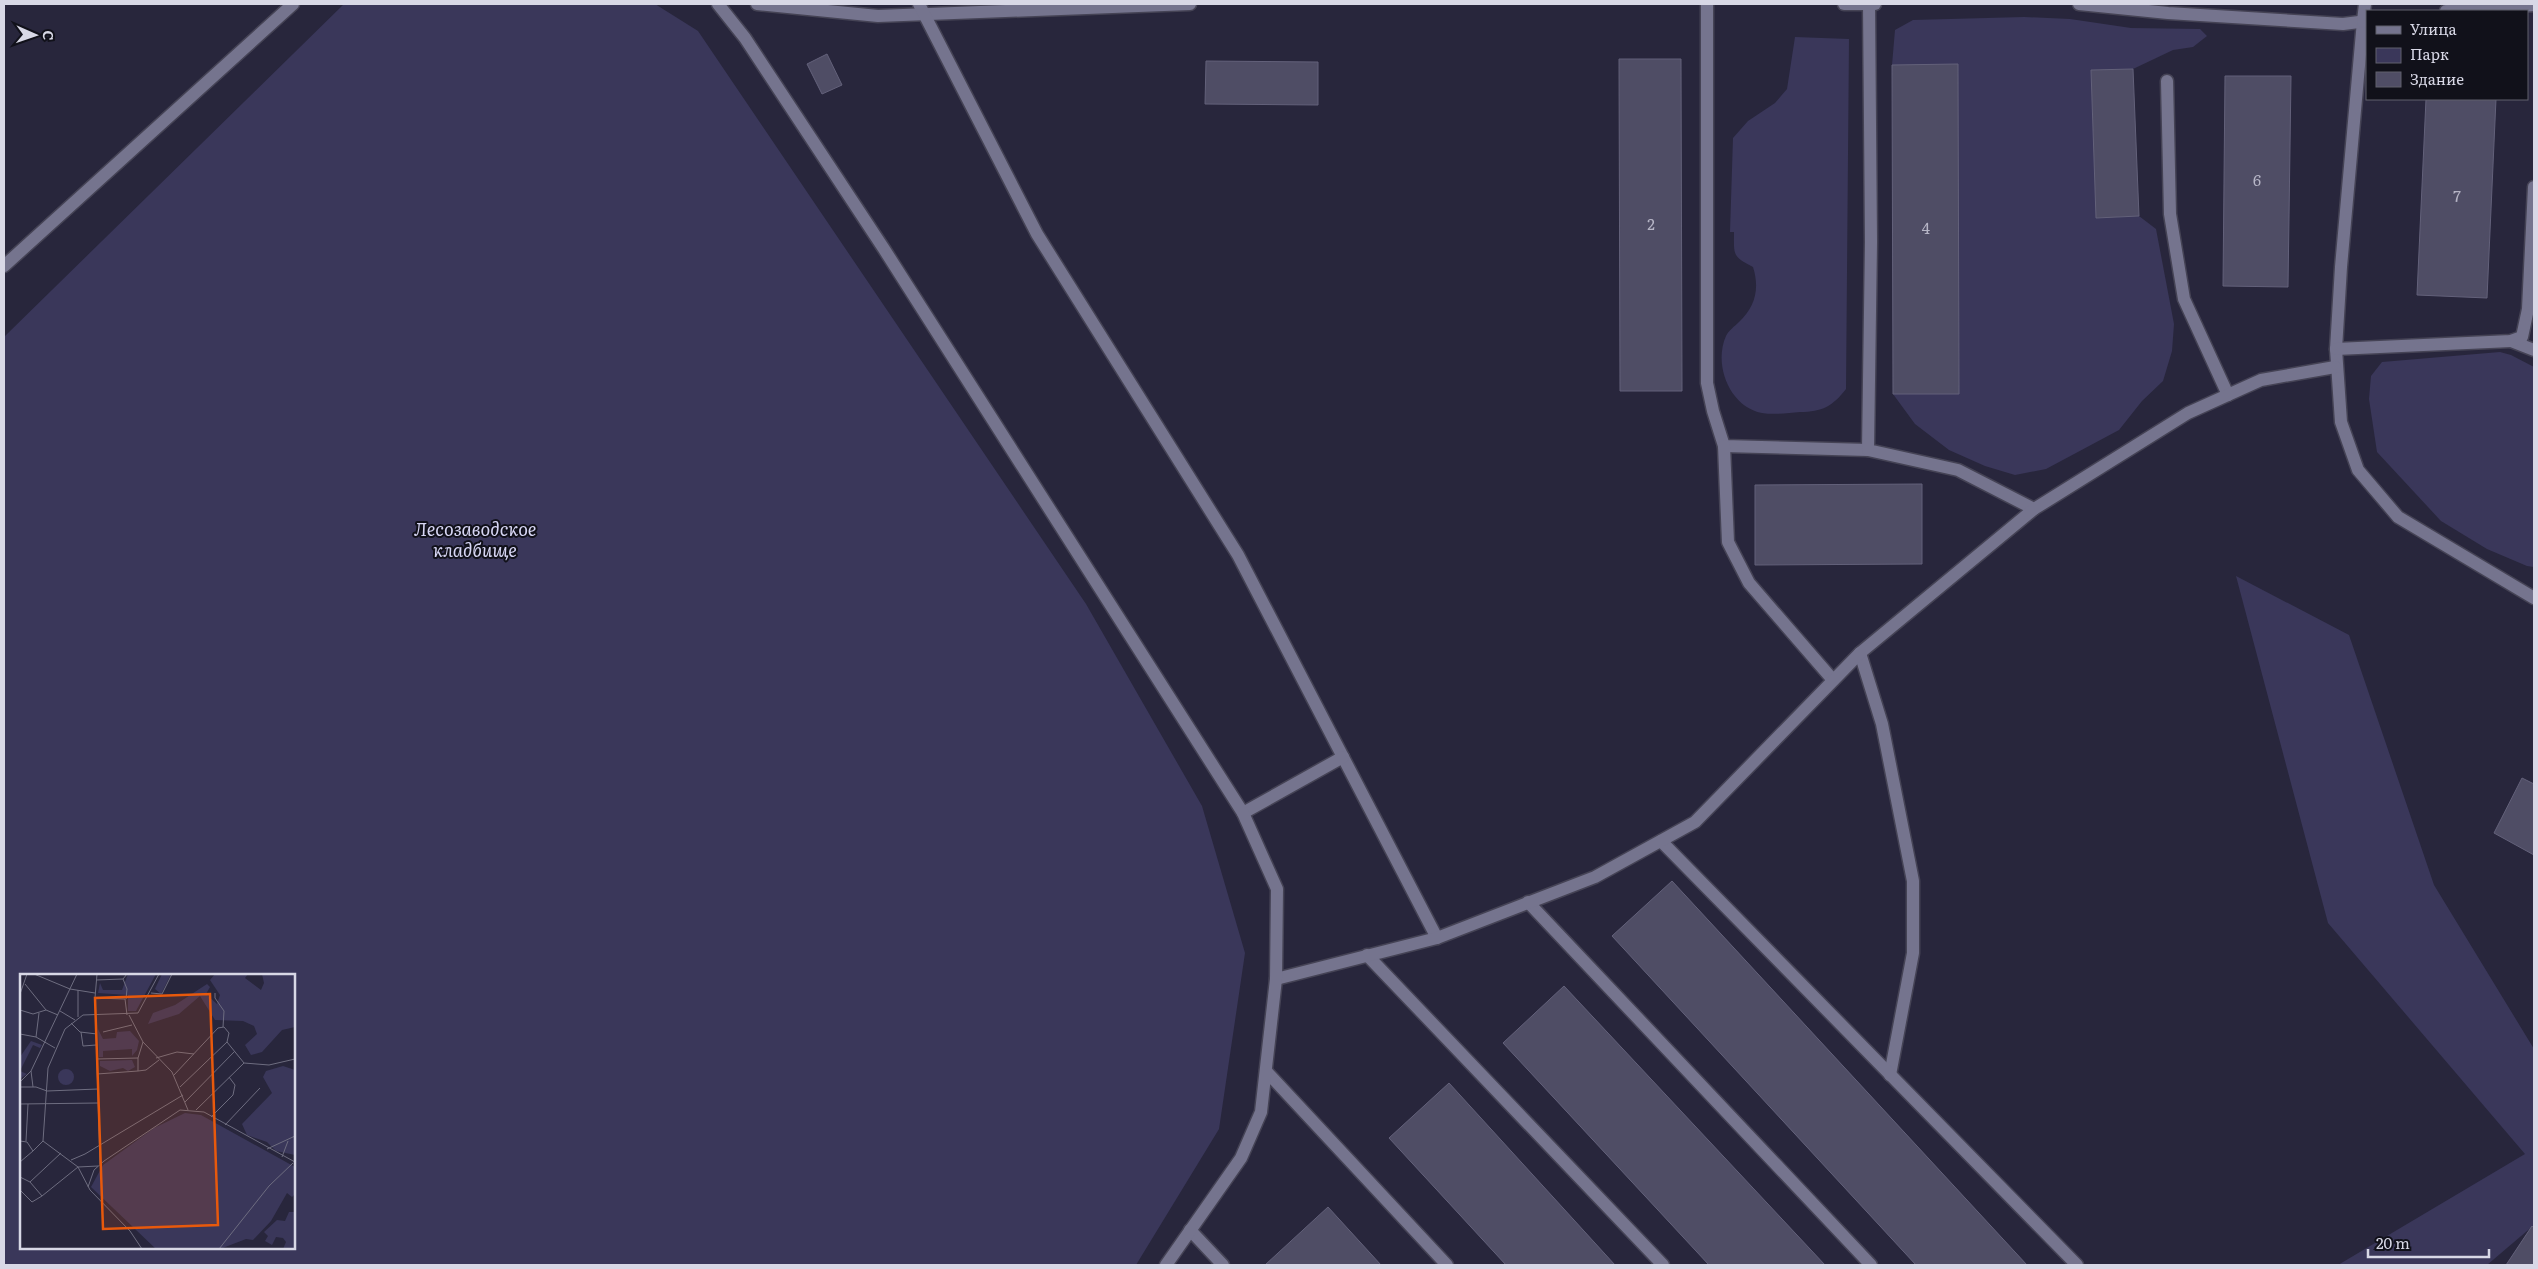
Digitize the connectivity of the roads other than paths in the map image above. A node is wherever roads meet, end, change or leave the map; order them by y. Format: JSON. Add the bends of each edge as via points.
{"nodes":[{"id":1,"x":293,"y":4,"type":"edge"},
{"id":2,"x":718,"y":4,"type":"edge"},
{"id":3,"x":756,"y":4,"type":"edge"},
{"id":4,"x":1190,"y":4,"type":"edge"},
{"id":5,"x":1708,"y":4,"type":"edge"},
{"id":6,"x":1844,"y":4,"type":"edge"},
{"id":7,"x":1868,"y":4,"type":"edge"},
{"id":8,"x":1875,"y":4,"type":"edge"},
{"id":9,"x":2079,"y":4,"type":"edge"},
{"id":10,"x":2365,"y":4,"type":"edge"},
{"id":11,"x":2534,"y":5,"type":"edge"},
{"id":12,"x":2146,"y":7,"type":"edge"},
{"id":13,"x":922,"y":9,"type":"edge"},
{"id":14,"x":2461,"y":10,"type":"edge"},
{"id":15,"x":2365,"y":21,"type":"edge"},
{"id":16,"x":2166,"y":81,"type":"dead end"},
{"id":17,"x":2534,"y":187,"type":"edge"},
{"id":18,"x":4,"y":266,"type":"edge"},
{"id":19,"x":2512,"y":341,"type":"junction"},
{"id":20,"x":2336,"y":349,"type":"junction"},
{"id":21,"x":2534,"y":350,"type":"edge"},
{"id":22,"x":2335,"y":367,"type":"junction"},
{"id":23,"x":2228,"y":395,"type":"junction"},
{"id":24,"x":1724,"y":446,"type":"junction"},
{"id":25,"x":1868,"y":450,"type":"junction"},
{"id":26,"x":2034,"y":509,"type":"junction"},
{"id":27,"x":2534,"y":598,"type":"edge"},
{"id":28,"x":1860,"y":653,"type":"junction"},
{"id":29,"x":1834,"y":680,"type":"junction"},
{"id":30,"x":1343,"y":757,"type":"junction"},
{"id":31,"x":1243,"y":813,"type":"junction"},
{"id":32,"x":1661,"y":841,"type":"junction"},
{"id":33,"x":1528,"y":902,"type":"junction"},
{"id":34,"x":1437,"y":938,"type":"junction"},
{"id":35,"x":1367,"y":955,"type":"junction"},
{"id":36,"x":1276,"y":979,"type":"junction"},
{"id":37,"x":1266,"y":1071,"type":"junction"},
{"id":38,"x":1890,"y":1074,"type":"junction"},
{"id":39,"x":1190,"y":1230,"type":"junction"},
{"id":40,"x":1166,"y":1265,"type":"edge"},
{"id":41,"x":1223,"y":1265,"type":"edge"},
{"id":42,"x":1447,"y":1265,"type":"edge"},
{"id":43,"x":1662,"y":1265,"type":"edge"},
{"id":44,"x":1871,"y":1265,"type":"edge"},
{"id":45,"x":2078,"y":1265,"type":"edge"}],
"edges":[{"from":1,"to":18,"type":"street"},
{"from":2,"to":31,"type":"street","via":[[745,38],[878,241]]},
{"from":3,"to":13,"type":"street","via":[[878,16]]},
{"from":4,"to":13,"type":"street"},
{"from":5,"to":24,"type":"street","via":[[1707,383]]},
{"from":6,"to":7,"type":"street"},
{"from":7,"to":8,"type":"street"},
{"from":7,"to":25,"type":"street","via":[[1871,242]]},
{"from":9,"to":12,"type":"street"},
{"from":10,"to":15,"type":"street"},
{"from":11,"to":14,"type":"street"},
{"from":12,"to":15,"type":"street","via":[[2343,24]]},
{"from":13,"to":30,"type":"street","via":[[1037,234],[1238,554]]},
{"from":15,"to":20,"type":"street"},
{"from":16,"to":23,"type":"street","via":[[2170,214],[2184,299]]},
{"from":17,"to":19,"type":"street","via":[[2528,309],[2522,337]]},
{"from":19,"to":20,"type":"street"},
{"from":19,"to":21,"type":"street"},
{"from":20,"to":22,"type":"street"},
{"from":22,"to":23,"type":"street","via":[[2261,380]]},
{"from":22,"to":27,"type":"street","via":[[2341,422],[2358,470],[2392,511]]},
{"from":23,"to":26,"type":"street","via":[[2188,413]]},
{"from":24,"to":25,"type":"street"},
{"from":24,"to":29,"type":"street","via":[[1728,542],[1749,583]]},
{"from":25,"to":26,"type":"street","via":[[1958,470]]},
{"from":26,"to":28,"type":"street"},
{"from":28,"to":29,"type":"street"},
{"from":28,"to":38,"type":"street","via":[[1882,724],[1913,881],[1913,953]]},
{"from":29,"to":32,"type":"street","via":[[1695,822]]},
{"from":30,"to":31,"type":"street"},
{"from":30,"to":34,"type":"street"},
{"from":31,"to":36,"type":"street","via":[[1277,889]]},
{"from":32,"to":33,"type":"street","via":[[1595,877]]},
{"from":32,"to":38,"type":"street"},
{"from":33,"to":34,"type":"street"},
{"from":33,"to":44,"type":"street"},
{"from":34,"to":35,"type":"street"},
{"from":35,"to":36,"type":"street"},
{"from":35,"to":43,"type":"street"},
{"from":36,"to":37,"type":"street"},
{"from":37,"to":39,"type":"street","via":[[1261,1112],[1241,1158]]},
{"from":37,"to":42,"type":"street"},
{"from":38,"to":45,"type":"street"},
{"from":39,"to":40,"type":"street"},
{"from":39,"to":41,"type":"street"}]}
